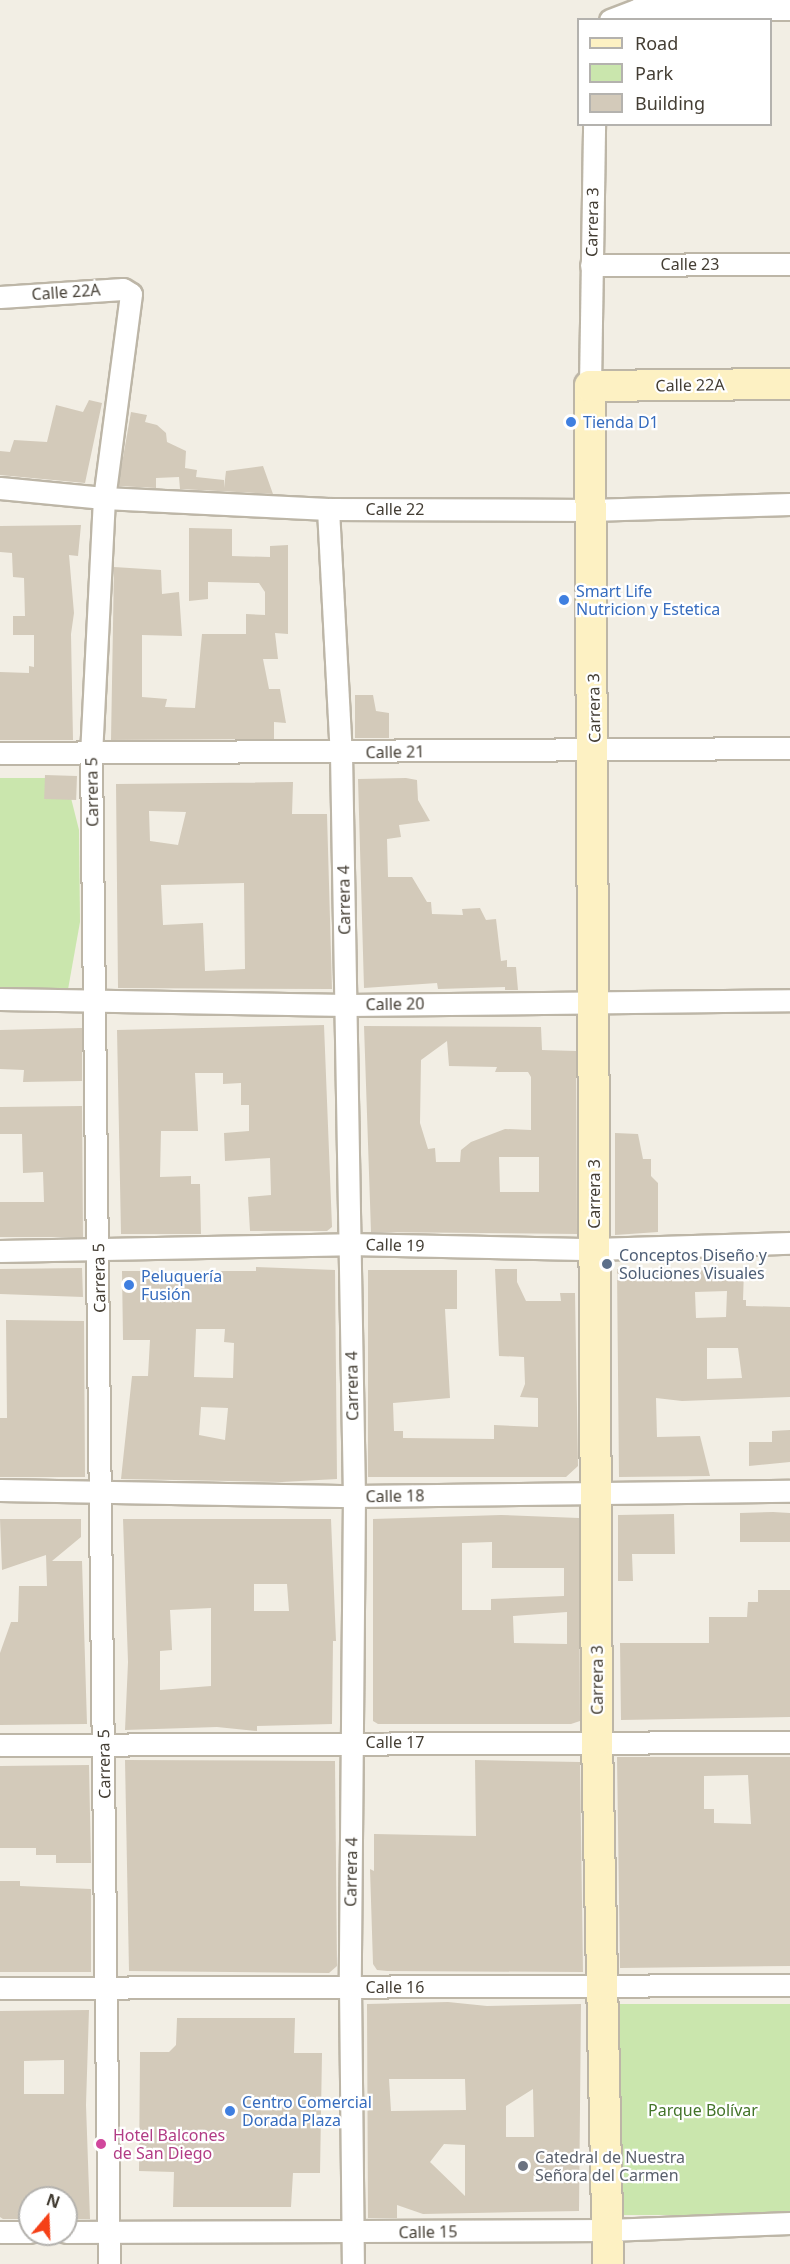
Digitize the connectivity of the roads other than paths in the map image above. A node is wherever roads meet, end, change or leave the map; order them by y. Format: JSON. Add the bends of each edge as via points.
{"nodes":[{"id":1,"x":790,"y":9,"type":"edge"},
{"id":2,"x":615,"y":18,"type":"edge"},
{"id":3,"x":594,"y":126,"type":"edge"},
{"id":4,"x":790,"y":264,"type":"edge"},
{"id":5,"x":591,"y":265,"type":"junction"},
{"id":6,"x":131,"y":294,"type":"joint"},
{"id":7,"x":0,"y":297,"type":"edge"},
{"id":8,"x":790,"y":384,"type":"edge"},
{"id":9,"x":590,"y":386,"type":"junction"},
{"id":10,"x":0,"y":488,"type":"edge"},
{"id":11,"x":104,"y":498,"type":"junction"},
{"id":12,"x":790,"y":504,"type":"edge"},
{"id":13,"x":328,"y":509,"type":"junction"},
{"id":14,"x":590,"y":510,"type":"junction"},
{"id":15,"x":790,"y":748,"type":"edge"},
{"id":16,"x":595,"y":750,"type":"junction"},
{"id":17,"x":0,"y":753,"type":"edge"},
{"id":18,"x":341,"y":753,"type":"junction"},
{"id":19,"x":91,"y":754,"type":"junction"},
{"id":20,"x":0,"y":999,"type":"edge"},
{"id":21,"x":96,"y":1000,"type":"junction"},
{"id":22,"x":790,"y":1000,"type":"edge"},
{"id":23,"x":594,"y":1001,"type":"junction"},
{"id":24,"x":346,"y":1005,"type":"junction"},
{"id":25,"x":790,"y":1243,"type":"edge"},
{"id":26,"x":349,"y":1244,"type":"junction"},
{"id":27,"x":98,"y":1248,"type":"junction"},
{"id":28,"x":595,"y":1249,"type":"junction"},
{"id":29,"x":0,"y":1251,"type":"edge"},
{"id":30,"x":0,"y":1490,"type":"edge"},
{"id":31,"x":790,"y":1491,"type":"edge"},
{"id":32,"x":103,"y":1492,"type":"junction"},
{"id":33,"x":597,"y":1492,"type":"junction"},
{"id":34,"x":354,"y":1496,"type":"junction"},
{"id":35,"x":597,"y":1741,"type":"junction"},
{"id":36,"x":354,"y":1742,"type":"junction"},
{"id":37,"x":790,"y":1742,"type":"edge"},
{"id":38,"x":103,"y":1743,"type":"junction"},
{"id":39,"x":0,"y":1745,"type":"edge"},
{"id":40,"x":790,"y":1985,"type":"edge"},
{"id":41,"x":350,"y":1986,"type":"junction"},
{"id":42,"x":0,"y":1988,"type":"edge"},
{"id":43,"x":601,"y":1988,"type":"junction"},
{"id":44,"x":107,"y":1990,"type":"junction"},
{"id":45,"x":790,"y":2223,"type":"edge"},
{"id":46,"x":608,"y":2230,"type":"junction"},
{"id":47,"x":0,"y":2232,"type":"edge"},
{"id":48,"x":18,"y":2232,"type":"edge"},
{"id":49,"x":78,"y":2232,"type":"edge"},
{"id":50,"x":108,"y":2232,"type":"junction"},
{"id":51,"x":352,"y":2233,"type":"junction"},
{"id":52,"x":109,"y":2264,"type":"edge"},
{"id":53,"x":353,"y":2264,"type":"edge"},
{"id":54,"x":608,"y":2264,"type":"edge"}],
"edges":[{"from":1,"to":2,"type":"street","via":[[638,9]]},
{"from":3,"to":5,"type":"street","name":"Carrera 3"},
{"from":4,"to":5,"type":"street","name":"Calle 23"},
{"from":5,"to":9,"type":"street","name":"Carrera 3"},
{"from":6,"to":7,"type":"street","name":"Calle 22A","via":[[123,289]]},
{"from":6,"to":11,"type":"street","name":"Carrera 5"},
{"from":8,"to":9,"type":"main road","name":"Calle 22A"},
{"from":9,"to":14,"type":"main road","name":"Carrera 3"},
{"from":10,"to":11,"type":"street","name":"Calle 22"},
{"from":11,"to":13,"type":"street","name":"Calle 22"},
{"from":11,"to":19,"type":"street","name":"Carrera 5"},
{"from":12,"to":14,"type":"street","name":"Calle 22"},
{"from":13,"to":14,"type":"street","name":"Calle 22"},
{"from":13,"to":18,"type":"street","name":"Carrera 4"},
{"from":14,"to":16,"type":"main road","name":"Carrera 3"},
{"from":15,"to":16,"type":"street","name":"Calle 21"},
{"from":16,"to":18,"type":"street","name":"Calle 21"},
{"from":16,"to":23,"type":"main road","name":"Carrera 3"},
{"from":17,"to":19,"type":"street","name":"Calle 21"},
{"from":18,"to":19,"type":"street","name":"Calle 21"},
{"from":18,"to":24,"type":"street","name":"Carrera 4"},
{"from":19,"to":21,"type":"street","name":"Carrera 5"},
{"from":20,"to":21,"type":"street","name":"Calle 20"},
{"from":21,"to":24,"type":"street","name":"Calle 20"},
{"from":21,"to":27,"type":"street","name":"Carrera 5"},
{"from":22,"to":23,"type":"street","name":"Calle 20"},
{"from":23,"to":24,"type":"street","name":"Calle 20"},
{"from":23,"to":28,"type":"main road","name":"Carrera 3"},
{"from":24,"to":26,"type":"street","name":"Carrera 4"},
{"from":25,"to":28,"type":"street","name":"Calle 19"},
{"from":26,"to":27,"type":"street","name":"Calle 19"},
{"from":26,"to":28,"type":"street","name":"Calle 19"},
{"from":26,"to":34,"type":"street","name":"Carrera 4"},
{"from":27,"to":29,"type":"street","name":"Calle 19"},
{"from":27,"to":32,"type":"street","name":"Carrera 5"},
{"from":28,"to":33,"type":"main road","name":"Carrera 3"},
{"from":30,"to":32,"type":"street","name":"Calle 18"},
{"from":31,"to":33,"type":"street","name":"Calle 18"},
{"from":32,"to":34,"type":"street","name":"Calle 18"},
{"from":32,"to":38,"type":"street","name":"Carrera 5"},
{"from":33,"to":34,"type":"street","name":"Calle 18"},
{"from":33,"to":35,"type":"main road","name":"Carrera 3"},
{"from":34,"to":36,"type":"street","name":"Carrera 4"},
{"from":35,"to":36,"type":"street","name":"Calle 17"},
{"from":35,"to":37,"type":"street","name":"Calle 17"},
{"from":35,"to":43,"type":"main road","name":"Carrera 3"},
{"from":36,"to":38,"type":"street","name":"Calle 17"},
{"from":36,"to":41,"type":"street","name":"Carrera 4"},
{"from":38,"to":39,"type":"street","name":"Calle 17"},
{"from":38,"to":44,"type":"street","name":"Carrera 5"},
{"from":40,"to":43,"type":"street","name":"Calle 16"},
{"from":41,"to":43,"type":"street","name":"Calle 16"},
{"from":41,"to":44,"type":"street","name":"Calle 16"},
{"from":41,"to":51,"type":"street","name":"Carrera 4"},
{"from":42,"to":44,"type":"street","name":"Calle 16"},
{"from":43,"to":46,"type":"main road","name":"Carrera 3"},
{"from":44,"to":50,"type":"street","name":"Carrera 5"},
{"from":45,"to":46,"type":"street","name":"Calle 15"},
{"from":46,"to":51,"type":"street","name":"Calle 15"},
{"from":46,"to":54,"type":"main road","name":"Carrera 3"},
{"from":47,"to":48,"type":"street"},
{"from":49,"to":50,"type":"street","name":"Calle 15"},
{"from":50,"to":51,"type":"street","name":"Calle 15"},
{"from":50,"to":52,"type":"street","name":"Carrera 5"},
{"from":51,"to":53,"type":"street","name":"Carrera 4"}]}
